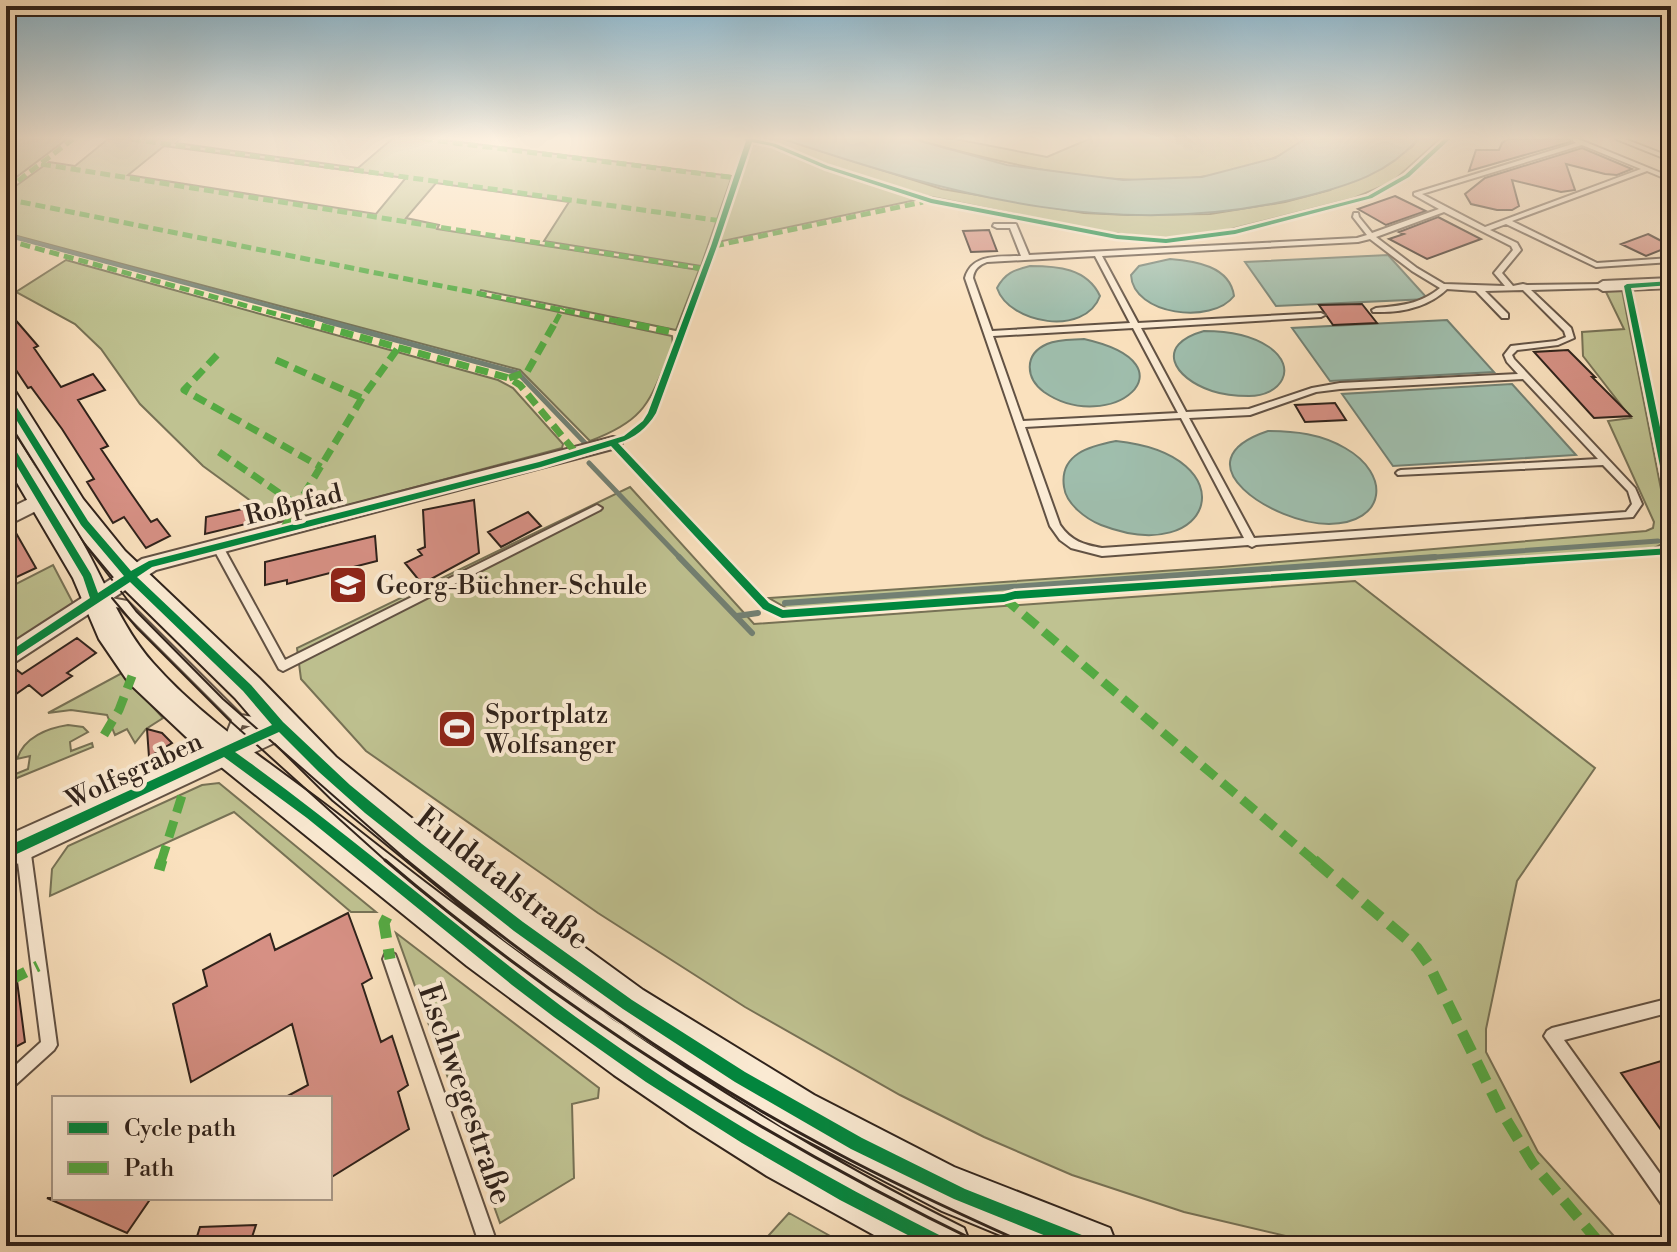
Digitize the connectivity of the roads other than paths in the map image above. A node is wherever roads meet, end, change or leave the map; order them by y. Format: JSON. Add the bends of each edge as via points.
{"nodes":[{"id":1,"x":1423,"y":197,"type":"edge"},
{"id":2,"x":1570,"y":197,"type":"edge"},
{"id":3,"x":1445,"y":209,"type":"junction"},
{"id":4,"x":1356,"y":214,"type":"dead end"},
{"id":5,"x":1506,"y":221,"type":"junction"},
{"id":6,"x":997,"y":226,"type":"dead end"},
{"id":7,"x":1483,"y":230,"type":"junction"},
{"id":8,"x":1371,"y":236,"type":"junction"},
{"id":9,"x":1097,"y":254,"type":"junction"},
{"id":10,"x":1026,"y":258,"type":"junction"},
{"id":11,"x":1671,"y":260,"type":"edge"},
{"id":12,"x":1671,"y":283,"type":"edge"},
{"id":13,"x":1509,"y":286,"type":"junction"},
{"id":14,"x":1523,"y":286,"type":"junction"},
{"id":15,"x":1603,"y":286,"type":"joint"},
{"id":16,"x":1477,"y":287,"type":"junction"},
{"id":17,"x":1444,"y":288,"type":"junction"},
{"id":18,"x":1376,"y":310,"type":"dead end"},
{"id":19,"x":1321,"y":315,"type":"dead end"},
{"id":20,"x":1505,"y":316,"type":"dead end"},
{"id":21,"x":1135,"y":326,"type":"junction"},
{"id":22,"x":988,"y":334,"type":"junction"},
{"id":23,"x":1523,"y":376,"type":"junction"},
{"id":24,"x":6,"y":397,"type":"edge"},
{"id":25,"x":1183,"y":415,"type":"junction"},
{"id":26,"x":1019,"y":424,"type":"junction"},
{"id":27,"x":6,"y":441,"type":"edge"},
{"id":28,"x":613,"y":443,"type":"dead end"},
{"id":29,"x":1604,"y":462,"type":"junction"},
{"id":30,"x":1401,"y":473,"type":"dead end"},
{"id":31,"x":41,"y":500,"type":"junction"},
{"id":32,"x":597,"y":508,"type":"dead end"},
{"id":33,"x":6,"y":519,"type":"edge"},
{"id":34,"x":1252,"y":543,"type":"junction"},
{"id":35,"x":217,"y":546,"type":"junction"},
{"id":36,"x":116,"y":593,"type":"junction"},
{"id":37,"x":6,"y":659,"type":"edge"},
{"id":38,"x":280,"y":726,"type":"junction"},
{"id":39,"x":232,"y":735,"type":"junction"},
{"id":40,"x":14,"y":850,"type":"edge"},
{"id":41,"x":390,"y":959,"type":"dead end"},
{"id":42,"x":1671,"y":1005,"type":"edge"},
{"id":43,"x":6,"y":1084,"type":"edge"},
{"id":44,"x":1671,"y":1203,"type":"edge"},
{"id":45,"x":489,"y":1246,"type":"edge"},
{"id":46,"x":946,"y":1246,"type":"edge"},
{"id":47,"x":1092,"y":1246,"type":"edge"}],
"edges":[{"from":1,"to":3,"type":"lane"},
{"from":2,"to":5,"type":"lane"},
{"from":3,"to":7,"type":"lane"},
{"from":3,"to":8,"type":"lane"},
{"from":4,"to":8,"type":"lane"},
{"from":5,"to":7,"type":"lane"},
{"from":5,"to":11,"type":"lane","via":[[1596,265]]},
{"from":6,"to":10,"type":"lane","via":[[1013,226]]},
{"from":7,"to":13,"type":"lane","via":[[1517,248],[1499,270]]},
{"from":8,"to":9,"type":"lane"},
{"from":8,"to":17,"type":"lane"},
{"from":9,"to":10,"type":"lane"},
{"from":9,"to":21,"type":"lane"},
{"from":10,"to":22,"type":"lane","via":[[986,260],[969,272]]},
{"from":12,"to":15,"type":"street"},
{"from":13,"to":14,"type":"lane"},
{"from":13,"to":16,"type":"lane"},
{"from":14,"to":15,"type":"lane"},
{"from":14,"to":23,"type":"lane","via":[[1570,334],[1566,342],[1514,348],[1508,355]]},
{"from":16,"to":17,"type":"lane"},
{"from":16,"to":20,"type":"lane"},
{"from":17,"to":18,"type":"lane","via":[[1416,307]]},
{"from":19,"to":21,"type":"lane"},
{"from":21,"to":22,"type":"lane"},
{"from":21,"to":25,"type":"lane"},
{"from":22,"to":26,"type":"lane"},
{"from":23,"to":25,"type":"lane","via":[[1340,386],[1250,412]]},
{"from":23,"to":29,"type":"lane"},
{"from":24,"to":36,"type":"main road","name":"Fuldatalstraße","via":[[93,535]]},
{"from":25,"to":26,"type":"lane"},
{"from":25,"to":34,"type":"lane"},
{"from":26,"to":34,"type":"lane","via":[[1055,526],[1071,544],[1102,552]]},
{"from":27,"to":31,"type":"main road","name":"Fuldatalstraße"},
{"from":28,"to":35,"type":"street","name":"Roßpfad"},
{"from":29,"to":30,"type":"lane"},
{"from":29,"to":34,"type":"lane","via":[[1636,498],[1629,515]]},
{"from":31,"to":33,"type":"street"},
{"from":31,"to":36,"type":"main road","name":"Fuldatalstraße","via":[[88,577]]},
{"from":32,"to":35,"type":"lane","via":[[283,666]]},
{"from":35,"to":36,"type":"street","name":"Roßpfad","via":[[149,564]]},
{"from":36,"to":37,"type":"street","name":"Roßpfad"},
{"from":36,"to":38,"type":"main road","name":"Fuldatalstraße","via":[[248,689]]},
{"from":36,"to":39,"type":"main road","name":"Fuldatalstraße","via":[[110,630],[141,673]]},
{"from":38,"to":39,"type":"street","name":"Wolfsgraben"},
{"from":38,"to":47,"type":"main road","name":"Fuldatalstraße","via":[[523,931],[719,1064],[918,1175]]},
{"from":39,"to":40,"type":"street","name":"Wolfsgraben"},
{"from":39,"to":46,"type":"main road","name":"Fuldatalstraße","via":[[279,791],[558,1012],[782,1159]]},
{"from":40,"to":43,"type":"lane","via":[[49,1045]]},
{"from":41,"to":45,"type":"lane","name":"Eschwegestraße"},
{"from":42,"to":44,"type":"lane","via":[[1552,1036]]}]}
